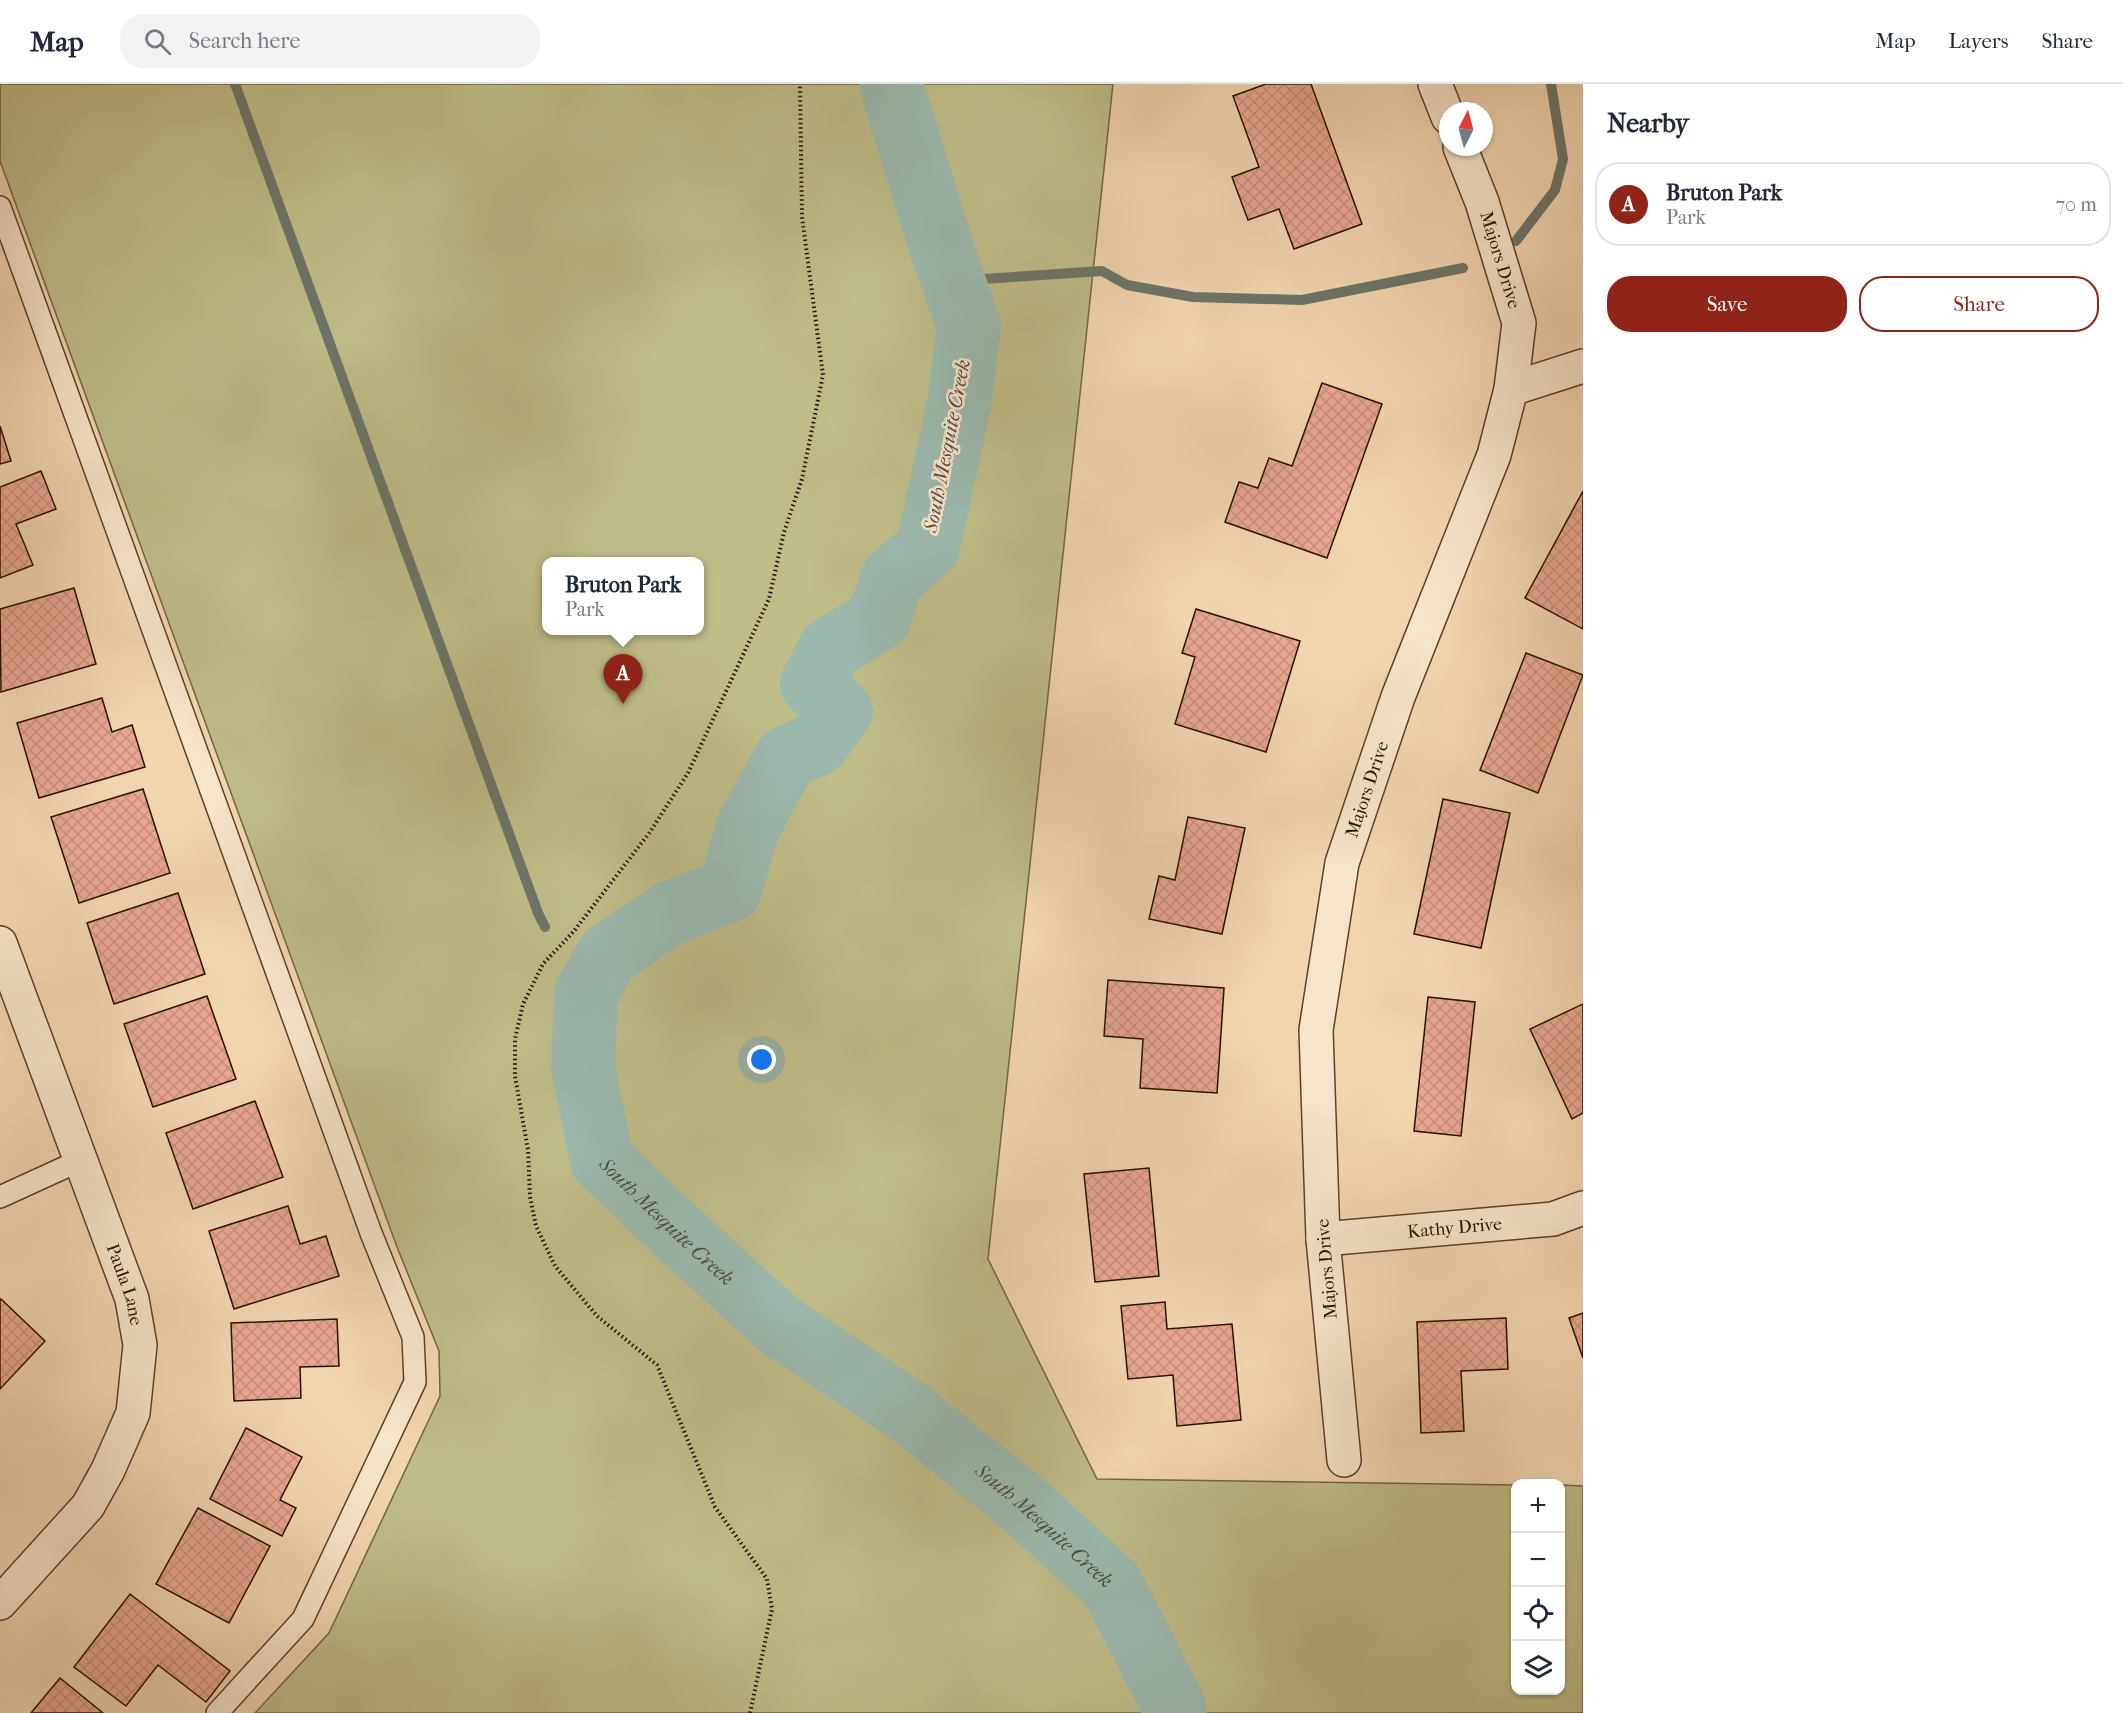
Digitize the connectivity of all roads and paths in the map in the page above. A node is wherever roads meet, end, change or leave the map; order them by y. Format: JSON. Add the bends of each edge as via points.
{"nodes":[{"id":1,"x":800,"y":84,"type":"edge"},
{"id":2,"x":1435,"y":84,"type":"edge"},
{"id":3,"x":1442,"y":102,"type":"edge"},
{"id":4,"x":1464,"y":156,"type":"edge"},
{"id":5,"x":0,"y":207,"type":"edge"},
{"id":6,"x":1583,"y":366,"type":"edge"},
{"id":7,"x":1511,"y":389,"type":"junction"},
{"id":8,"x":0,"y":943,"type":"edge"},
{"id":9,"x":81,"y":1160,"type":"junction"},
{"id":10,"x":0,"y":1197,"type":"edge"},
{"id":11,"x":1583,"y":1208,"type":"edge"},
{"id":12,"x":1323,"y":1239,"type":"junction"},
{"id":13,"x":1344,"y":1460,"type":"dead end"},
{"id":14,"x":0,"y":1603,"type":"edge"},
{"id":15,"x":217,"y":1713,"type":"edge"},
{"id":16,"x":750,"y":1713,"type":"edge"}],
"edges":[{"from":1,"to":16,"type":"path","via":[[802,218],[823,375],[802,479],[784,532],[769,599],[688,773],[650,832],[574,931],[543,964],[523,1004],[515,1039],[515,1076],[536,1226],[555,1266],[597,1316],[657,1365],[715,1507],[767,1579],[772,1609]]},
{"from":2,"to":3,"type":"street"},
{"from":4,"to":7,"type":"street","name":"Majors Drive","via":[[1519,323]]},
{"from":5,"to":15,"type":"lane","via":[[371,1233],[413,1337],[415,1382],[303,1619]]},
{"from":6,"to":7,"type":"street"},
{"from":7,"to":12,"type":"street","name":"Majors Drive","via":[[1494,455],[1398,697],[1342,863],[1316,1030]]},
{"from":8,"to":9,"type":"street","name":"Paula Lane"},
{"from":9,"to":10,"type":"lane"},
{"from":9,"to":14,"type":"street","name":"Paula Lane","via":[[132,1299],[140,1345],[133,1413],[88,1506]]},
{"from":11,"to":12,"type":"street","name":"Kathy Drive","via":[[1552,1219]]},
{"from":12,"to":13,"type":"street","name":"Majors Drive"}]}
